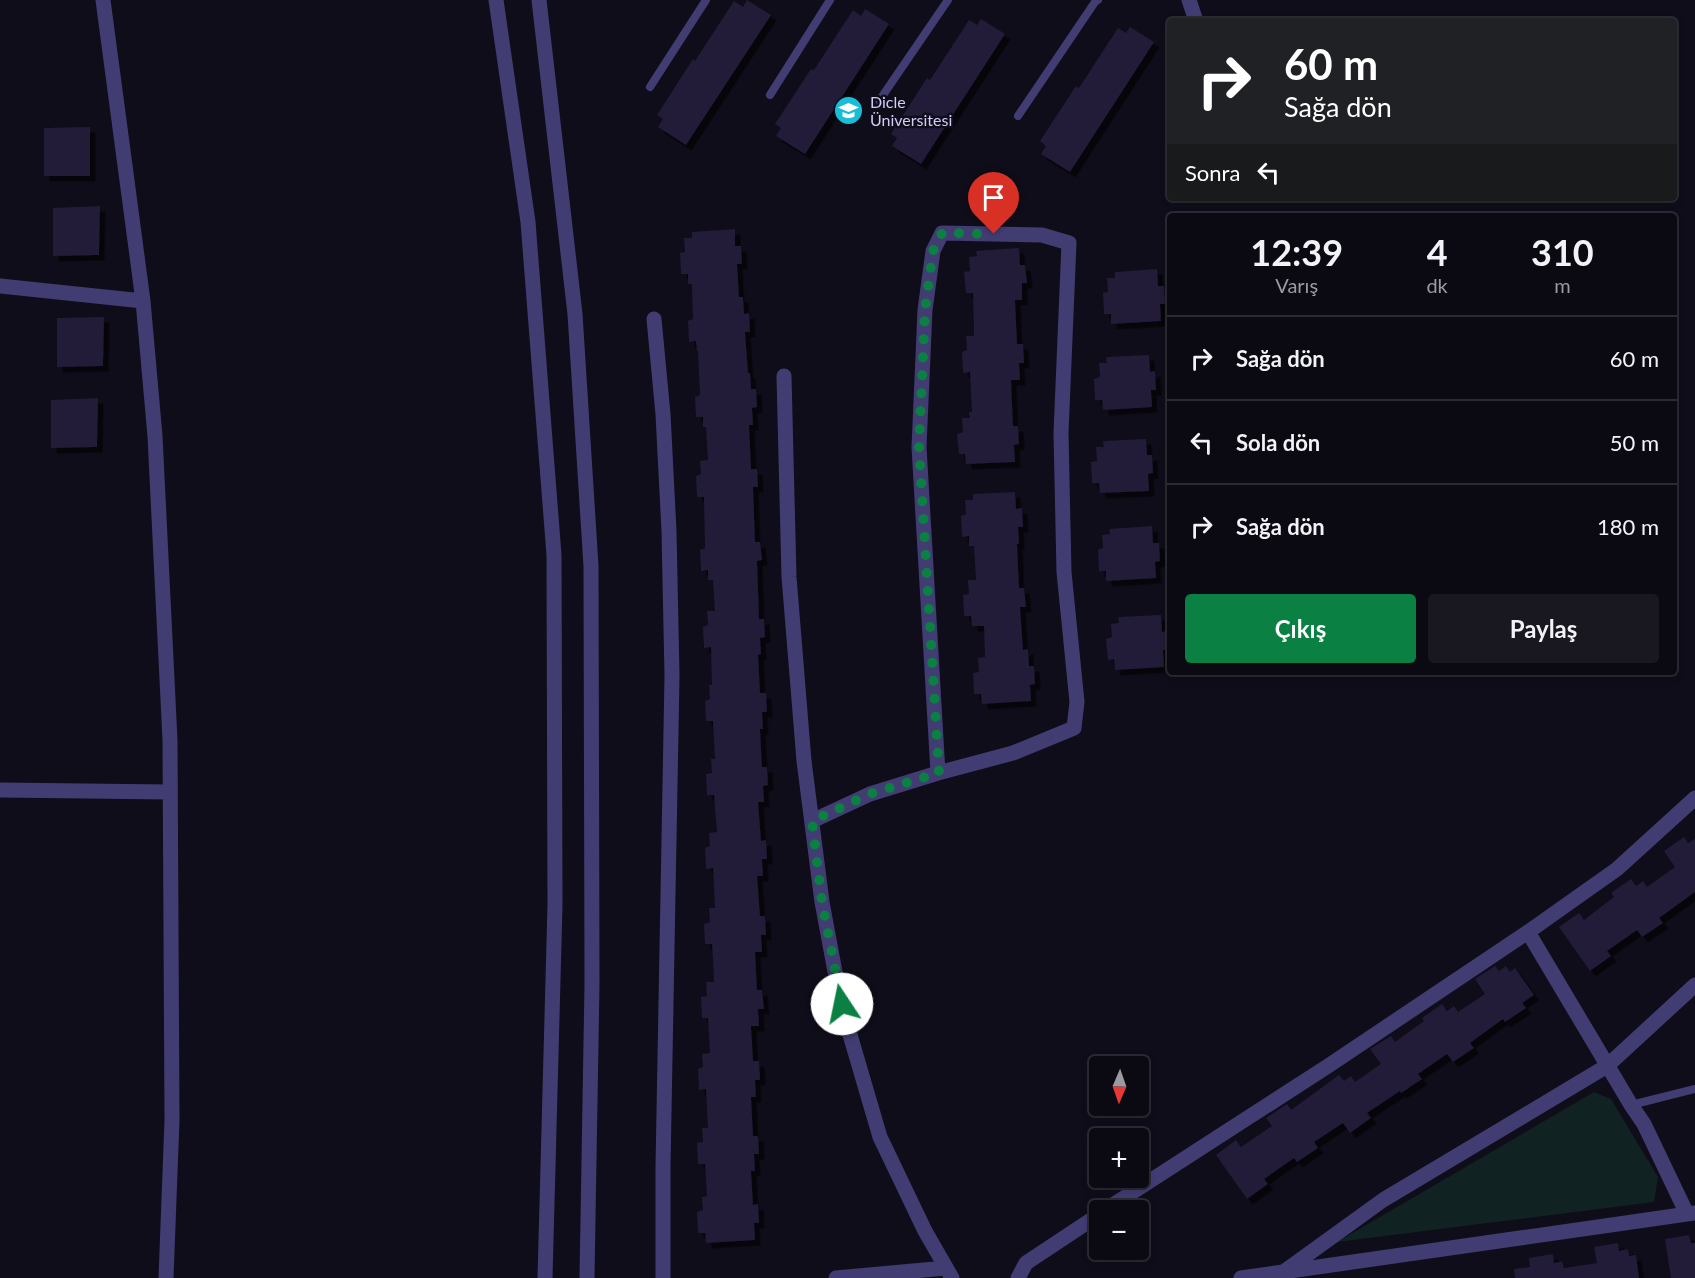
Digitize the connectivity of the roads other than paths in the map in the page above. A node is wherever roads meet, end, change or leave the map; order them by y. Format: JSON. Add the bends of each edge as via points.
{"nodes":[{"id":1,"x":103,"y":0,"type":"edge"},
{"id":2,"x":496,"y":0,"type":"edge"},
{"id":3,"x":539,"y":0,"type":"edge"},
{"id":4,"x":706,"y":0,"type":"edge"},
{"id":5,"x":830,"y":0,"type":"edge"},
{"id":6,"x":948,"y":0,"type":"edge"},
{"id":7,"x":1098,"y":0,"type":"edge"},
{"id":8,"x":1189,"y":0,"type":"edge"},
{"id":9,"x":1195,"y":18,"type":"edge"},
{"id":10,"x":650,"y":87,"type":"dead end"},
{"id":11,"x":770,"y":95,"type":"dead end"},
{"id":12,"x":879,"y":100,"type":"dead end"},
{"id":13,"x":1018,"y":116,"type":"dead end"},
{"id":14,"x":0,"y":286,"type":"edge"},
{"id":15,"x":143,"y":301,"type":"junction"},
{"id":16,"x":654,"y":319,"type":"dead end"},
{"id":17,"x":784,"y":376,"type":"dead end"},
{"id":18,"x":939,"y":773,"type":"junction"},
{"id":19,"x":0,"y":790,"type":"edge"},
{"id":20,"x":170,"y":792,"type":"junction"},
{"id":21,"x":1695,"y":798,"type":"edge"},
{"id":22,"x":812,"y":821,"type":"junction"},
{"id":23,"x":1528,"y":932,"type":"junction"},
{"id":24,"x":1695,"y":985,"type":"edge"},
{"id":25,"x":1607,"y":1066,"type":"junction"},
{"id":26,"x":1695,"y":1089,"type":"edge"},
{"id":27,"x":1631,"y":1105,"type":"junction"},
{"id":28,"x":1120,"y":1200,"type":"edge"},
{"id":29,"x":1691,"y":1213,"type":"edge"},
{"id":30,"x":1089,"y":1221,"type":"edge"},
{"id":31,"x":949,"y":1273,"type":"edge"},
{"id":32,"x":1282,"y":1273,"type":"junction"},
{"id":33,"x":166,"y":1278,"type":"edge"},
{"id":34,"x":544,"y":1278,"type":"edge"},
{"id":35,"x":587,"y":1278,"type":"edge"},
{"id":36,"x":663,"y":1278,"type":"edge"},
{"id":37,"x":836,"y":1278,"type":"edge"},
{"id":38,"x":1018,"y":1278,"type":"edge"},
{"id":39,"x":1241,"y":1278,"type":"edge"}],
"edges":[{"from":1,"to":15,"type":"street"},
{"from":2,"to":34,"type":"street","via":[[528,222],[554,555],[555,905]]},
{"from":3,"to":35,"type":"street","via":[[575,314],[591,566]]},
{"from":4,"to":10,"type":"lane"},
{"from":5,"to":11,"type":"lane"},
{"from":6,"to":12,"type":"lane"},
{"from":7,"to":13,"type":"lane"},
{"from":8,"to":9,"type":"street"},
{"from":14,"to":15,"type":"street"},
{"from":15,"to":20,"type":"street","via":[[155,436]]},
{"from":16,"to":36,"type":"street","via":[[669,531],[672,676]]},
{"from":17,"to":22,"type":"street","via":[[789,577]]},
{"from":18,"to":18,"type":"street","via":[[1013,753],[1074,728],[1077,702],[1064,572],[1061,433],[1069,243],[1042,235],[942,233],[933,251],[925,310],[919,447]]},
{"from":18,"to":22,"type":"street","via":[[870,794]]},
{"from":19,"to":20,"type":"street"},
{"from":20,"to":33,"type":"street","via":[[172,1120]]},
{"from":21,"to":23,"type":"street","via":[[1617,869]]},
{"from":22,"to":31,"type":"street","via":[[822,902],[842,1004],[880,1137]]},
{"from":23,"to":25,"type":"street"},
{"from":23,"to":28,"type":"street"},
{"from":24,"to":25,"type":"street"},
{"from":25,"to":27,"type":"street"},
{"from":25,"to":32,"type":"street","via":[[1383,1200]]},
{"from":26,"to":27,"type":"lane"},
{"from":27,"to":29,"type":"street"},
{"from":29,"to":32,"type":"street"},
{"from":30,"to":38,"type":"street","via":[[1026,1263]]},
{"from":31,"to":37,"type":"street"},
{"from":32,"to":39,"type":"street"}]}
